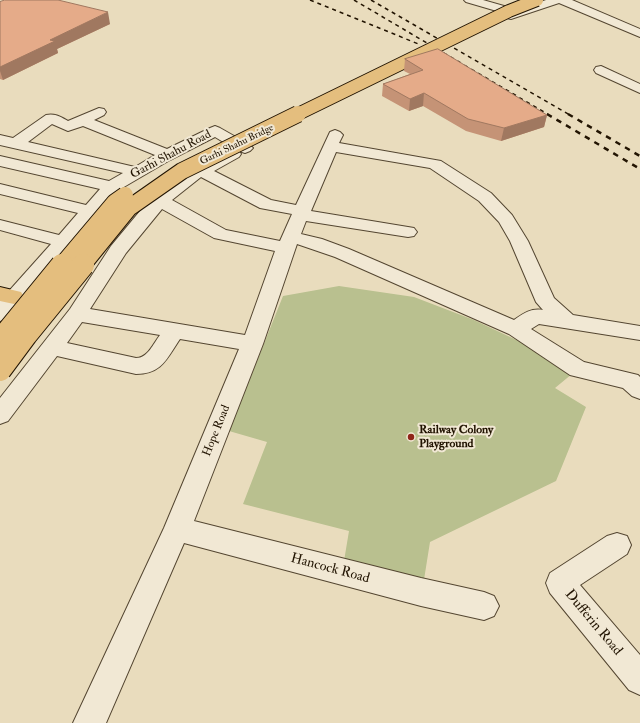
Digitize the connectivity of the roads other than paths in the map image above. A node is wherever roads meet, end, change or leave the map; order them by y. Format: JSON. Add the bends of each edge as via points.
{"nodes":[{"id":1,"x":474,"y":0,"type":"edge"},
{"id":2,"x":537,"y":0,"type":"edge"},
{"id":3,"x":557,"y":0,"type":"edge"},
{"id":4,"x":562,"y":0,"type":"edge"},
{"id":5,"x":519,"y":6,"type":"edge"},
{"id":6,"x":634,"y":17,"type":"dead end"},
{"id":7,"x":501,"y":22,"type":"dead end"},
{"id":8,"x":616,"y":23,"type":"junction"},
{"id":9,"x":640,"y":33,"type":"edge"},
{"id":10,"x":601,"y":70,"type":"dead end"},
{"id":11,"x":640,"y":89,"type":"edge"},
{"id":12,"x":99,"y":112,"type":"dead end"},
{"id":13,"x":82,"y":120,"type":"junction"},
{"id":14,"x":8,"y":142,"type":"edge"},
{"id":15,"x":168,"y":155,"type":"junction"},
{"id":16,"x":0,"y":161,"type":"edge"},
{"id":17,"x":202,"y":171,"type":"junction"},
{"id":18,"x":138,"y":172,"type":"junction"},
{"id":19,"x":111,"y":187,"type":"junction"},
{"id":20,"x":0,"y":189,"type":"edge"},
{"id":21,"x":160,"y":201,"type":"junction"},
{"id":22,"x":90,"y":211,"type":"junction"},
{"id":23,"x":301,"y":213,"type":"junction"},
{"id":24,"x":0,"y":225,"type":"edge"},
{"id":25,"x":408,"y":232,"type":"dead end"},
{"id":26,"x":63,"y":241,"type":"junction"},
{"id":27,"x":289,"y":243,"type":"junction"},
{"id":28,"x":7,"y":296,"type":"edge"},
{"id":29,"x":0,"y":314,"type":"edge"},
{"id":30,"x":77,"y":314,"type":"junction"},
{"id":31,"x":568,"y":322,"type":"junction"},
{"id":32,"x":516,"y":329,"type":"junction"},
{"id":33,"x":174,"y":331,"type":"junction"},
{"id":34,"x":640,"y":333,"type":"edge"},
{"id":35,"x":0,"y":341,"type":"edge"},
{"id":36,"x":252,"y":344,"type":"junction"},
{"id":37,"x":51,"y":347,"type":"junction"},
{"id":38,"x":0,"y":370,"type":"edge"},
{"id":39,"x":640,"y":390,"type":"edge"},
{"id":40,"x":0,"y":415,"type":"edge"},
{"id":41,"x":178,"y":529,"type":"junction"},
{"id":42,"x":617,"y":546,"type":"dead end"},
{"id":43,"x":484,"y":606,"type":"dead end"},
{"id":44,"x":640,"y":679,"type":"edge"},
{"id":45,"x":89,"y":723,"type":"edge"}],
"edges":[{"from":1,"to":5,"type":"street"},
{"from":2,"to":38,"type":"main road","name":"Garhi Shahu Bridge","bridge":true,"via":[[509,11],[182,172],[151,192],[129,208]]},
{"from":3,"to":5,"type":"street"},
{"from":4,"to":8,"type":"street"},
{"from":5,"to":7,"type":"street"},
{"from":5,"to":35,"type":"main road","name":"Garhi Shahu Bridge","bridge":true,"via":[[504,6],[342,82],[178,163],[115,202]]},
{"from":6,"to":8,"type":"street"},
{"from":8,"to":9,"type":"street"},
{"from":10,"to":11,"type":"street"},
{"from":12,"to":13,"type":"street"},
{"from":13,"to":14,"type":"street","via":[[68,127],[51,118]]},
{"from":13,"to":15,"type":"street"},
{"from":14,"to":18,"type":"street"},
{"from":15,"to":17,"type":"street","name":"Garhi Shahu Road","via":[[215,131],[245,148]]},
{"from":15,"to":18,"type":"street","name":"Garhi Shahu Road"},
{"from":16,"to":19,"type":"street"},
{"from":17,"to":21,"type":"street","name":"Garhi Shahu Road","via":[[191,176]]},
{"from":17,"to":23,"type":"street","via":[[266,204]]},
{"from":18,"to":19,"type":"street","name":"Garhi Shahu Road"},
{"from":19,"to":22,"type":"street","name":"Garhi Shahu Road"},
{"from":20,"to":22,"type":"street"},
{"from":21,"to":27,"type":"street","via":[[220,234]]},
{"from":21,"to":30,"type":"street","name":"Garhi Shahu Road","via":[[118,250]]},
{"from":22,"to":26,"type":"street","name":"Garhi Shahu Road"},
{"from":23,"to":25,"type":"street"},
{"from":23,"to":27,"type":"street","name":"Hope Road"},
{"from":23,"to":31,"type":"street","name":"Hope Road","via":[[333,140],[435,164],[485,197],[506,219],[546,302]]},
{"from":24,"to":26,"type":"street"},
{"from":26,"to":28,"type":"street","name":"Garhi Shahu Road"},
{"from":27,"to":32,"type":"street","via":[[315,243]]},
{"from":27,"to":36,"type":"street","name":"Hope Road"},
{"from":28,"to":29,"type":"street","name":"Garhi Shahu Road"},
{"from":30,"to":33,"type":"street"},
{"from":30,"to":37,"type":"street","name":"Garhi Shahu Road"},
{"from":31,"to":32,"type":"street","via":[[535,316]]},
{"from":31,"to":34,"type":"street"},
{"from":32,"to":39,"type":"street","via":[[578,369],[630,381]]},
{"from":33,"to":36,"type":"street"},
{"from":33,"to":37,"type":"street","via":[[153,361],[146,366]]},
{"from":36,"to":41,"type":"street","name":"Hope Road"},
{"from":37,"to":40,"type":"street","name":"Garhi Shahu Road"},
{"from":41,"to":43,"type":"street","name":"Hancock Road"},
{"from":41,"to":45,"type":"street","name":"Hope Road"},
{"from":42,"to":44,"type":"street","name":"Dufferin Road","via":[[560,583]]}]}
